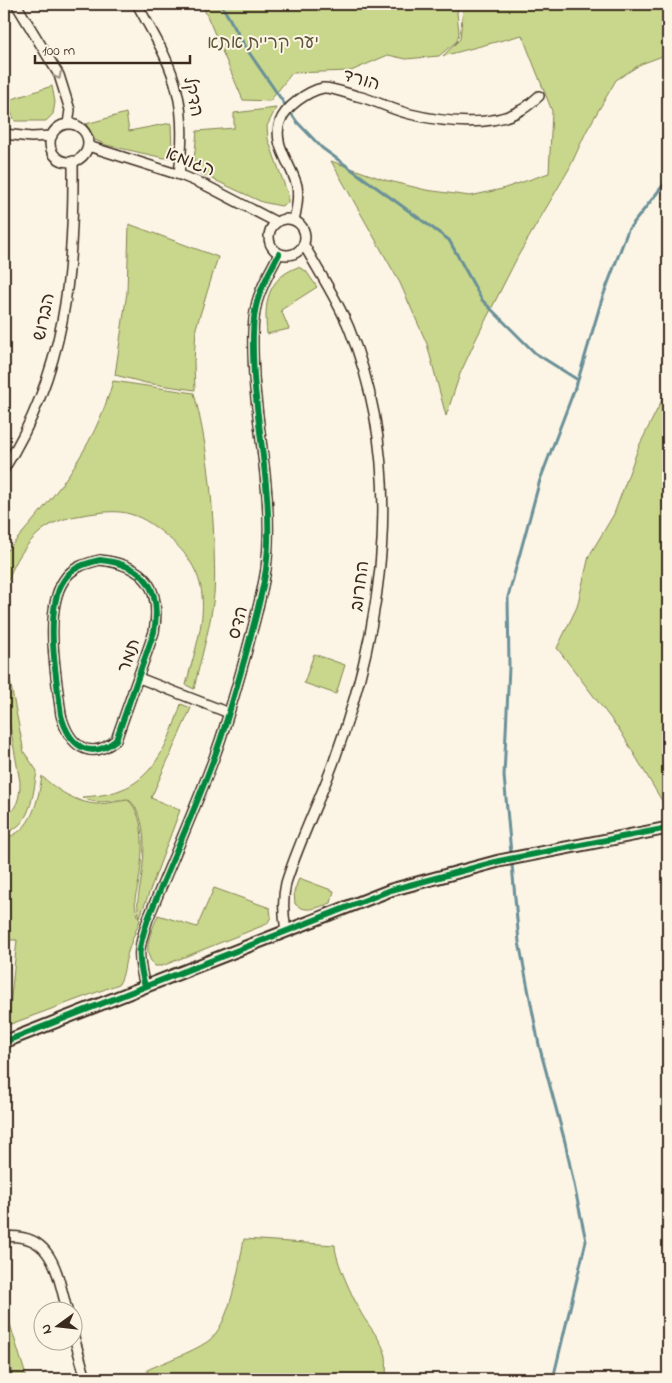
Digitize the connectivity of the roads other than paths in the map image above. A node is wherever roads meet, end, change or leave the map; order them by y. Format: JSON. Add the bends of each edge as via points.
{"nodes":[{"id":1,"x":16,"y":4,"type":"edge"},
{"id":2,"x":137,"y":4,"type":"edge"},
{"id":3,"x":539,"y":96,"type":"dead end"},
{"id":4,"x":68,"y":124,"type":"junction"},
{"id":5,"x":4,"y":134,"type":"edge"},
{"id":6,"x":52,"y":136,"type":"junction"},
{"id":7,"x":88,"y":146,"type":"junction"},
{"id":8,"x":73,"y":161,"type":"junction"},
{"id":9,"x":179,"y":175,"type":"junction"},
{"id":10,"x":294,"y":220,"type":"junction"},
{"id":11,"x":276,"y":222,"type":"junction"},
{"id":12,"x":304,"y":245,"type":"junction"},
{"id":13,"x":279,"y":254,"type":"junction"},
{"id":14,"x":4,"y":469,"type":"edge"},
{"id":15,"x":139,"y":678,"type":"junction"},
{"id":16,"x":228,"y":713,"type":"junction"},
{"id":17,"x":668,"y":828,"type":"edge"},
{"id":18,"x":286,"y":931,"type":"junction"},
{"id":19,"x":145,"y":986,"type":"junction"},
{"id":20,"x":4,"y":1042,"type":"edge"},
{"id":21,"x":4,"y":1237,"type":"edge"},
{"id":22,"x":64,"y":1300,"type":"edge"},
{"id":23,"x":78,"y":1350,"type":"edge"},
{"id":24,"x":86,"y":1379,"type":"edge"}],
"edges":[{"from":1,"to":4,"type":"street","one_way":true,"via":[[59,75],[70,110]]},
{"from":2,"to":9,"type":"street","name":"הדקל","via":[[160,46],[177,89],[182,133]]},
{"from":3,"to":10,"type":"street","name":"הורד","via":[[522,110],[486,122],[409,114],[368,98],[324,88],[296,100],[280,122],[278,137],[297,184],[299,200]]},
{"from":4,"to":6,"type":"street","via":[[58,128]]},
{"from":4,"to":7,"type":"street","via":[[83,130]]},
{"from":5,"to":6,"type":"street"},
{"from":6,"to":8,"type":"street","via":[[54,153],[62,160]]},
{"from":7,"to":8,"type":"street","via":[[83,156]]},
{"from":7,"to":9,"type":"street","name":"הגומא"},
{"from":8,"to":14,"type":"street","name":"הברוש","via":[[73,239],[63,319],[35,412]]},
{"from":9,"to":11,"type":"street","name":"הגומא"},
{"from":10,"to":11,"type":"street"},
{"from":10,"to":12,"type":"street","via":[[305,233]]},
{"from":11,"to":13,"type":"street","via":[[269,239]]},
{"from":12,"to":13,"type":"street","via":[[296,253]]},
{"from":12,"to":18,"type":"street","name":"החרוב","via":[[349,328],[362,367],[378,431],[383,472],[383,514],[382,552],[372,632],[336,756],[286,883],[283,904]]},
{"from":13,"to":16,"type":"street","name":"הדס","via":[[257,303],[253,356],[268,498],[266,569],[259,606]]},
{"from":15,"to":15,"type":"street","name":"תמר","via":[[157,616],[152,589],[143,577],[118,562],[100,560],[72,570],[59,591],[53,622],[61,715],[64,728],[80,747],[97,750],[116,740]]},
{"from":15,"to":16,"type":"street","name":"תמר"},
{"from":16,"to":19,"type":"street","name":"הדס","via":[[214,758],[140,942],[138,957]]},
{"from":17,"to":18,"type":"street","via":[[498,861],[391,890]]},
{"from":18,"to":19,"type":"street"},
{"from":19,"to":20,"type":"street"},
{"from":21,"to":22,"type":"street","via":[[26,1238],[39,1243],[50,1258]]},
{"from":23,"to":24,"type":"street"}]}
